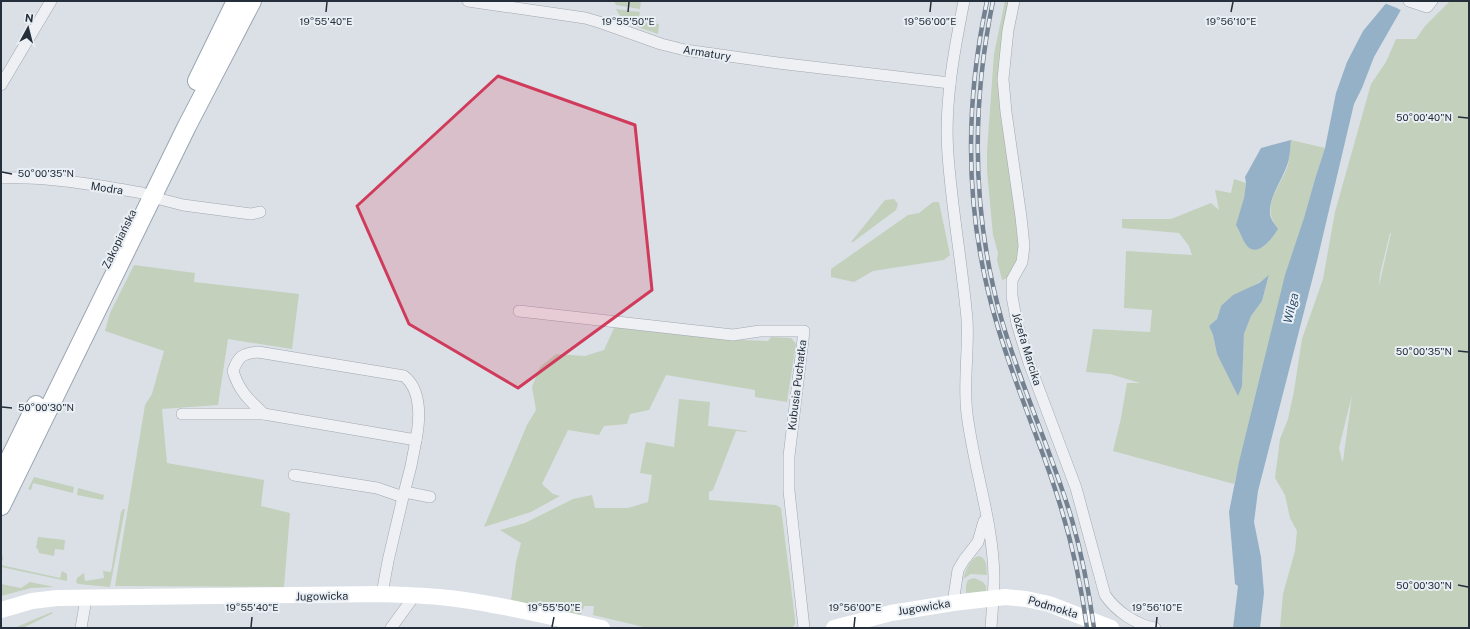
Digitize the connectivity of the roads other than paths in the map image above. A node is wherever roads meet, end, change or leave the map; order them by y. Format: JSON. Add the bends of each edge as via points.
{"nodes":[{"id":1,"x":51,"y":1,"type":"edge"},
{"id":2,"x":236,"y":1,"type":"edge"},
{"id":3,"x":252,"y":1,"type":"edge"},
{"id":4,"x":468,"y":1,"type":"edge"},
{"id":5,"x":964,"y":1,"type":"edge"},
{"id":6,"x":1014,"y":1,"type":"edge"},
{"id":7,"x":1410,"y":1,"type":"edge"},
{"id":8,"x":1432,"y":1,"type":"edge"},
{"id":9,"x":950,"y":83,"type":"junction"},
{"id":10,"x":1,"y":85,"type":"edge"},
{"id":11,"x":1,"y":178,"type":"edge"},
{"id":12,"x":147,"y":195,"type":"junction"},
{"id":13,"x":260,"y":212,"type":"dead end"},
{"id":14,"x":519,"y":311,"type":"dead end"},
{"id":15,"x":182,"y":414,"type":"dead end"},
{"id":16,"x":264,"y":414,"type":"junction"},
{"id":17,"x":416,"y":440,"type":"junction"},
{"id":18,"x":294,"y":475,"type":"dead end"},
{"id":19,"x":1,"y":476,"type":"edge"},
{"id":20,"x":404,"y":494,"type":"junction"},
{"id":21,"x":430,"y":496,"type":"dead end"},
{"id":22,"x":1,"y":506,"type":"edge"},
{"id":23,"x":985,"y":510,"type":"junction"},
{"id":24,"x":973,"y":550,"type":"junction"},
{"id":25,"x":992,"y":558,"type":"junction"},
{"id":26,"x":382,"y":594,"type":"junction"},
{"id":27,"x":415,"y":595,"type":"junction"},
{"id":28,"x":992,"y":598,"type":"junction"},
{"id":29,"x":86,"y":599,"type":"junction"},
{"id":30,"x":954,"y":603,"type":"junction"},
{"id":31,"x":9,"y":605,"type":"edge"},
{"id":32,"x":1,"y":610,"type":"edge"},
{"id":33,"x":1,"y":617,"type":"edge"},
{"id":34,"x":1137,"y":626,"type":"edge"},
{"id":35,"x":81,"y":628,"type":"edge"},
{"id":36,"x":391,"y":628,"type":"edge"},
{"id":37,"x":602,"y":628,"type":"edge"},
{"id":38,"x":804,"y":628,"type":"edge"},
{"id":39,"x":834,"y":628,"type":"edge"},
{"id":40,"x":991,"y":628,"type":"edge"},
{"id":41,"x":1111,"y":628,"type":"edge"},
{"id":42,"x":1155,"y":628,"type":"edge"}],
"edges":[{"from":1,"to":10,"type":"street"},
{"from":2,"to":12,"type":"main road","name":"Zakopiańska"},
{"from":3,"to":12,"type":"main road","name":"Zakopiańska"},
{"from":4,"to":9,"type":"street","name":"Armatury","via":[[585,18],[685,50]]},
{"from":5,"to":9,"type":"street"},
{"from":6,"to":34,"type":"street","name":"Józefa Marcika","via":[[1003,79],[1024,246],[1022,262],[1011,286],[1017,324],[1076,488],[1103,590],[1109,600]]},
{"from":7,"to":8,"type":"street","via":[[1426,7]]},
{"from":9,"to":23,"type":"street","via":[[948,154],[967,321],[967,413]]},
{"from":11,"to":12,"type":"street","name":"Modra","via":[[25,177]]},
{"from":12,"to":13,"type":"street","via":[[191,206],[251,214]]},
{"from":12,"to":19,"type":"main road","name":"Zakopiańska","via":[[34,408]]},
{"from":12,"to":22,"type":"main road","name":"Zakopiańska"},
{"from":14,"to":38,"type":"street","name":"Kubusia Puchatka","via":[[733,335],[760,331],[804,331],[789,456],[789,491]]},
{"from":15,"to":16,"type":"street"},
{"from":16,"to":17,"type":"street"},
{"from":16,"to":17,"type":"street","via":[[246,398],[233,371],[239,358],[248,352],[404,376],[411,381],[418,405]]},
{"from":17,"to":20,"type":"street"},
{"from":18,"to":20,"type":"street"},
{"from":20,"to":21,"type":"street"},
{"from":20,"to":26,"type":"street"},
{"from":23,"to":24,"type":"street","via":[[982,532]]},
{"from":23,"to":25,"type":"street"},
{"from":24,"to":25,"type":"street"},
{"from":24,"to":30,"type":"street","via":[[958,570]]},
{"from":25,"to":28,"type":"street"},
{"from":26,"to":27,"type":"street","name":"Jugowicka"},
{"from":26,"to":29,"type":"street","name":"Jugowicka"},
{"from":27,"to":36,"type":"street"},
{"from":27,"to":37,"type":"street","name":"Jugowicka","via":[[483,603]]},
{"from":28,"to":30,"type":"street","name":"Jugowicka"},
{"from":28,"to":40,"type":"street"},
{"from":28,"to":41,"type":"street","name":"Podmokła","via":[[1015,597],[1038,601]]},
{"from":29,"to":31,"type":"street","name":"Jugowicka","via":[[44,599]]},
{"from":29,"to":35,"type":"street"},
{"from":30,"to":39,"type":"street","name":"Jugowicka","via":[[891,613]]},
{"from":31,"to":32,"type":"street","name":"Jugowicka"},
{"from":31,"to":33,"type":"street","name":"Jugowicka"},
{"from":34,"to":42,"type":"street"}]}
